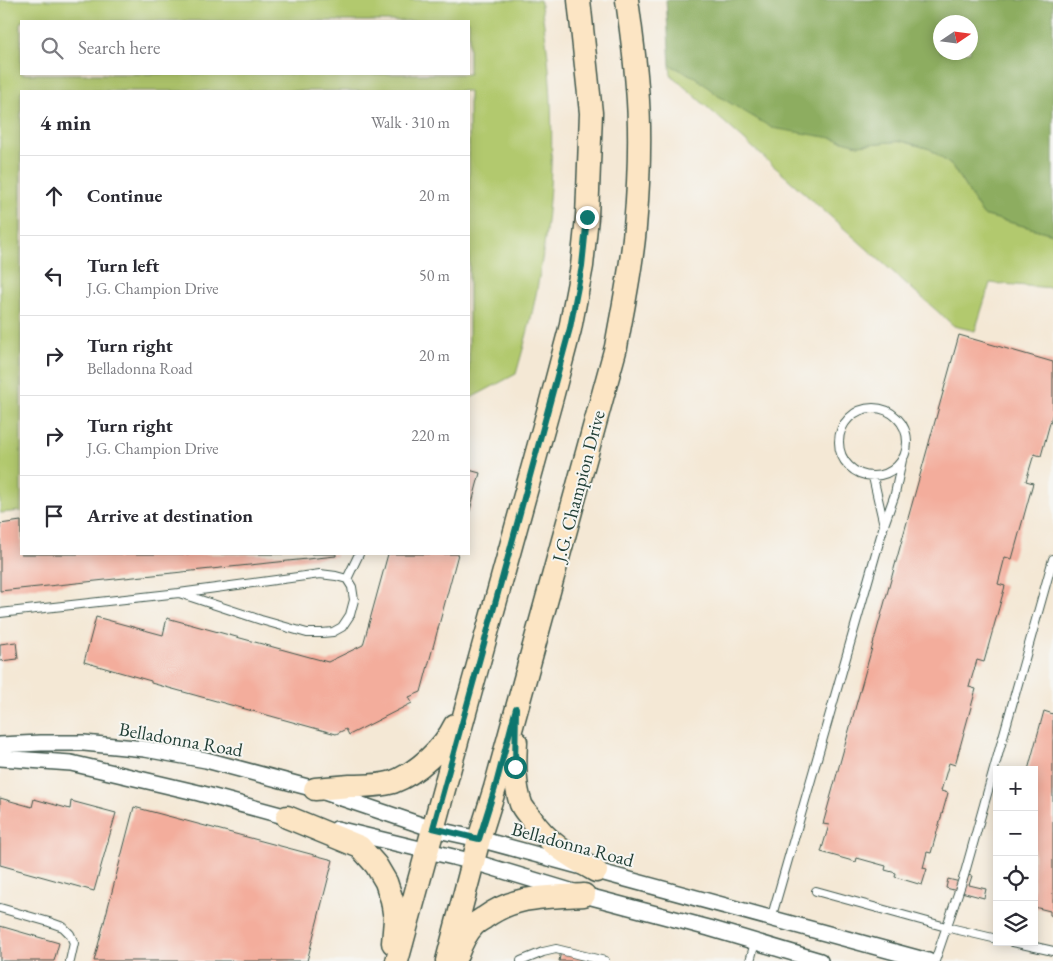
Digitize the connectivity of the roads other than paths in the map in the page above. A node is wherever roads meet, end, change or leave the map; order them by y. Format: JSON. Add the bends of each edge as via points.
{"nodes":[{"id":1,"x":579,"y":0,"type":"edge"},
{"id":2,"x":627,"y":0,"type":"edge"},
{"id":3,"x":902,"y":460,"type":"junction"},
{"id":4,"x":873,"y":477,"type":"junction"},
{"id":5,"x":884,"y":525,"type":"junction"},
{"id":6,"x":359,"y":555,"type":"edge"},
{"id":7,"x":1053,"y":559,"type":"edge"},
{"id":8,"x":347,"y":579,"type":"junction"},
{"id":9,"x":179,"y":593,"type":"junction"},
{"id":10,"x":0,"y":613,"type":"edge"},
{"id":11,"x":470,"y":694,"type":"junction"},
{"id":12,"x":516,"y":708,"type":"junction"},
{"id":13,"x":0,"y":746,"type":"edge"},
{"id":14,"x":0,"y":758,"type":"edge"},
{"id":15,"x":315,"y":789,"type":"junction"},
{"id":16,"x":287,"y":817,"type":"junction"},
{"id":17,"x":433,"y":828,"type":"junction"},
{"id":18,"x":479,"y":839,"type":"junction"},
{"id":19,"x":427,"y":850,"type":"junction"},
{"id":20,"x":474,"y":862,"type":"junction"},
{"id":21,"x":596,"y":871,"type":"junction"},
{"id":22,"x":816,"y":891,"type":"dead end"},
{"id":23,"x":584,"y":895,"type":"junction"},
{"id":24,"x":0,"y":908,"type":"edge"},
{"id":25,"x":771,"y":919,"type":"junction"},
{"id":26,"x":946,"y":927,"type":"junction"},
{"id":27,"x":993,"y":938,"type":"edge"},
{"id":28,"x":755,"y":942,"type":"junction"},
{"id":29,"x":1029,"y":946,"type":"edge"},
{"id":30,"x":1053,"y":952,"type":"edge"},
{"id":31,"x":70,"y":961,"type":"edge"},
{"id":32,"x":392,"y":961,"type":"edge"},
{"id":33,"x":397,"y":961,"type":"edge"},
{"id":34,"x":447,"y":961,"type":"edge"},
{"id":35,"x":454,"y":961,"type":"edge"},
{"id":36,"x":521,"y":961,"type":"edge"},
{"id":37,"x":605,"y":961,"type":"edge"},
{"id":38,"x":750,"y":961,"type":"edge"},
{"id":39,"x":820,"y":961,"type":"edge"},
{"id":40,"x":928,"y":961,"type":"edge"},
{"id":41,"x":934,"y":961,"type":"edge"}],
"edges":[{"from":1,"to":11,"type":"street","via":[[590,112],[582,266],[551,401]]},
{"from":2,"to":12,"type":"street","name":"J.G. Champion Drive","via":[[637,88],[639,149],[628,283],[616,347]]},
{"from":3,"to":4,"type":"lane","via":[[884,475]]},
{"from":3,"to":4,"type":"lane","via":[[906,438],[896,417],[875,408],[853,414],[840,431],[840,452],[852,470]]},
{"from":3,"to":5,"type":"lane"},
{"from":4,"to":5,"type":"lane"},
{"from":5,"to":25,"type":"lane"},
{"from":6,"to":8,"type":"lane"},
{"from":7,"to":26,"type":"lane","via":[[964,876]]},
{"from":8,"to":9,"type":"lane","via":[[320,574]]},
{"from":8,"to":9,"type":"lane","via":[[352,586],[354,600],[350,615],[342,628],[322,633],[307,633]]},
{"from":9,"to":10,"type":"lane"},
{"from":11,"to":15,"type":"street","via":[[449,736],[433,756],[413,772],[393,782],[372,786]]},
{"from":11,"to":17,"type":"street"},
{"from":12,"to":18,"type":"street","name":"J.G. Champion Drive"},
{"from":12,"to":21,"type":"street","via":[[515,767],[522,805],[544,836]]},
{"from":13,"to":15,"type":"street","name":"Belladonna Road","via":[[84,743],[145,749],[206,760]]},
{"from":14,"to":16,"type":"street","via":[[71,763]]},
{"from":15,"to":17,"type":"street","name":"Belladonna Road"},
{"from":16,"to":19,"type":"street"},
{"from":16,"to":32,"type":"street","via":[[360,847],[376,865],[392,900],[395,919]]},
{"from":17,"to":18,"type":"street","name":"Belladonna Road"},
{"from":17,"to":19,"type":"street"},
{"from":18,"to":20,"type":"street","name":"J.G. Champion Drive"},
{"from":18,"to":21,"type":"street","name":"Belladonna Road"},
{"from":19,"to":20,"type":"street"},
{"from":19,"to":33,"type":"street"},
{"from":20,"to":23,"type":"street"},
{"from":20,"to":34,"type":"street","name":"J.G. Champion Drive"},
{"from":21,"to":25,"type":"street","name":"Belladonna Road"},
{"from":22,"to":26,"type":"lane"},
{"from":23,"to":28,"type":"street"},
{"from":23,"to":35,"type":"street","via":[[520,900],[504,905],[474,925]]},
{"from":24,"to":31,"type":"lane","via":[[63,927],[74,943]]},
{"from":25,"to":40,"type":"street","name":"Belladonna Road"},
{"from":26,"to":27,"type":"lane"},
{"from":26,"to":41,"type":"lane"},
{"from":28,"to":38,"type":"lane"},
{"from":28,"to":39,"type":"street"},
{"from":29,"to":30,"type":"lane"},
{"from":36,"to":37,"type":"lane","via":[[556,949]]}]}
